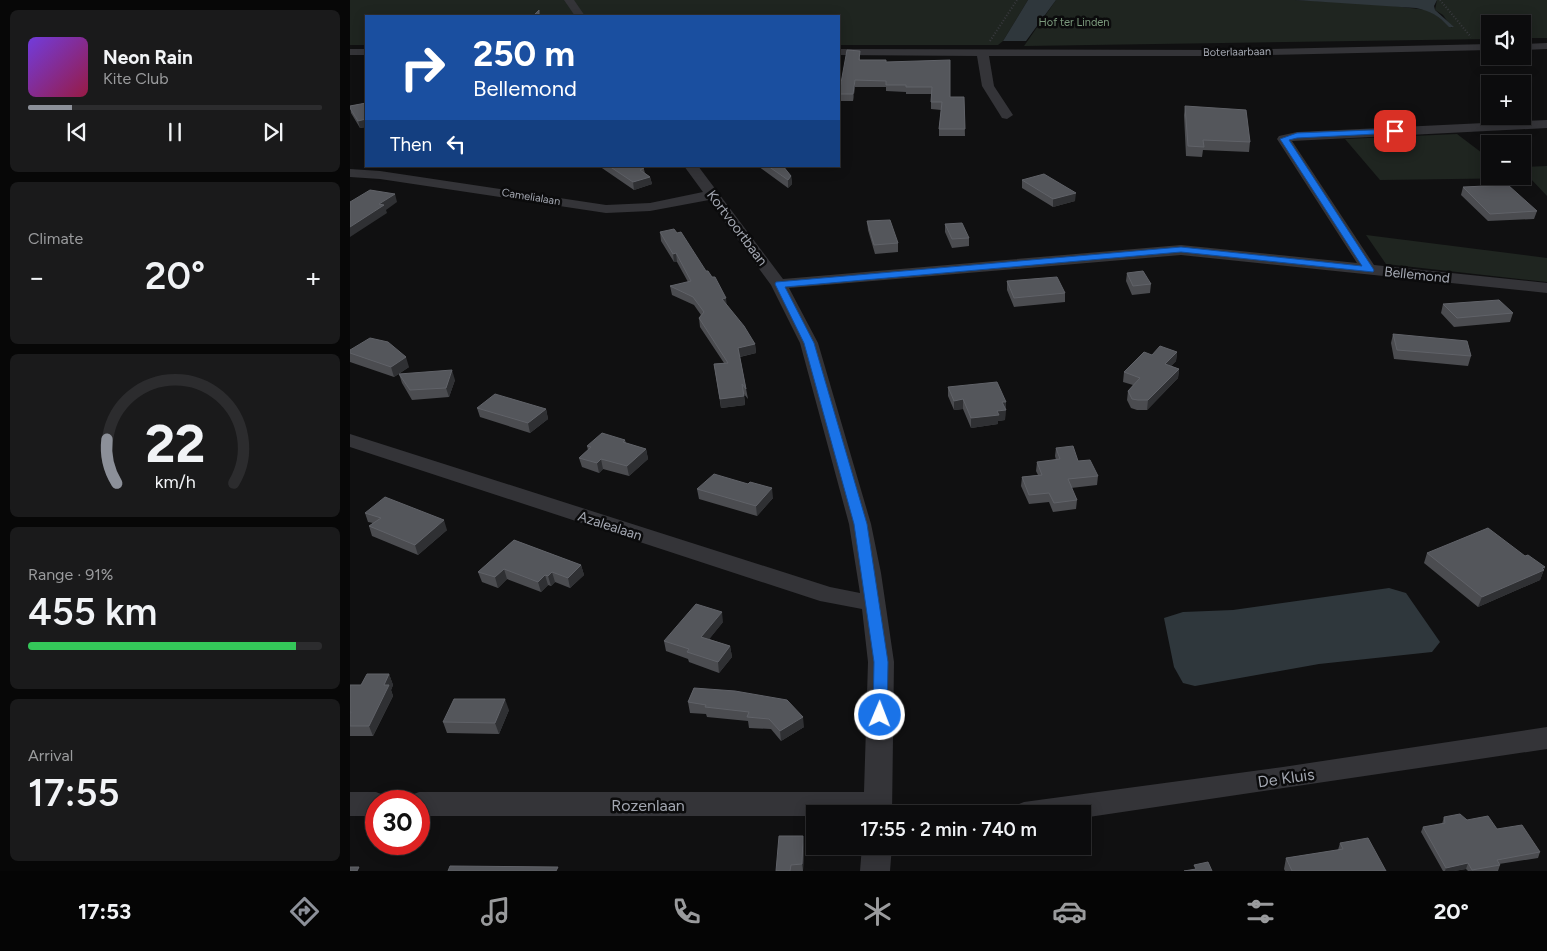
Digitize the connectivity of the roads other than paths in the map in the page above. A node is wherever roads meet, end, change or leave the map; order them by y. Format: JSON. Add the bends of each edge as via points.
{"nodes":[{"id":1,"x":570,"y":0,"type":"edge"},
{"id":2,"x":579,"y":15,"type":"edge"},
{"id":3,"x":1547,"y":46,"type":"edge"},
{"id":4,"x":1481,"y":47,"type":"edge"},
{"id":5,"x":1531,"y":47,"type":"edge"},
{"id":6,"x":350,"y":52,"type":"edge"},
{"id":7,"x":365,"y":52,"type":"edge"},
{"id":8,"x":840,"y":52,"type":"edge"},
{"id":9,"x":983,"y":52,"type":"junction"},
{"id":10,"x":1007,"y":115,"type":"dead end"},
{"id":11,"x":1547,"y":124,"type":"edge"},
{"id":12,"x":692,"y":167,"type":"edge"},
{"id":13,"x":350,"y":173,"type":"edge"},
{"id":14,"x":712,"y":195,"type":"junction"},
{"id":15,"x":1369,"y":270,"type":"junction"},
{"id":16,"x":779,"y":284,"type":"junction"},
{"id":17,"x":1547,"y":288,"type":"edge"},
{"id":18,"x":350,"y":440,"type":"edge"},
{"id":19,"x":872,"y":603,"type":"junction"},
{"id":20,"x":1547,"y":738,"type":"edge"},
{"id":21,"x":350,"y":804,"type":"edge"},
{"id":22,"x":365,"y":804,"type":"edge"},
{"id":23,"x":430,"y":804,"type":"edge"},
{"id":24,"x":878,"y":805,"type":"edge"},
{"id":25,"x":1089,"y":805,"type":"edge"},
{"id":26,"x":806,"y":808,"type":"edge"},
{"id":27,"x":876,"y":855,"type":"edge"},
{"id":28,"x":875,"y":871,"type":"edge"}],
"edges":[{"from":1,"to":2,"type":"street"},
{"from":3,"to":5,"type":"street"},
{"from":4,"to":9,"type":"street","name":"Boterlaarbaan","via":[[1228,53]]},
{"from":6,"to":7,"type":"street"},
{"from":8,"to":9,"type":"street","name":"Boterlaarbaan"},
{"from":9,"to":10,"type":"street","via":[[986,83]]},
{"from":11,"to":15,"type":"street","via":[[1284,139]]},
{"from":12,"to":14,"type":"street","name":"Kortvoortbaan"},
{"from":13,"to":14,"type":"street","name":"Camelialaan","via":[[606,209],[650,207]]},
{"from":14,"to":16,"type":"street","name":"Kortvoortbaan"},
{"from":15,"to":16,"type":"street","name":"Bellemond","via":[[1181,250]]},
{"from":15,"to":17,"type":"street","name":"Bellemond"},
{"from":16,"to":19,"type":"street","name":"Kortvoortbaan","via":[[809,343],[860,524]]},
{"from":18,"to":19,"type":"street","name":"Azalealaan","via":[[828,595]]},
{"from":19,"to":24,"type":"street","name":"Kortvoortbaan","via":[[881,662]]},
{"from":20,"to":25,"type":"street","name":"De Kluis"},
{"from":21,"to":22,"type":"street"},
{"from":23,"to":26,"type":"street","name":"Rozenlaan"},
{"from":27,"to":28,"type":"street"}]}
